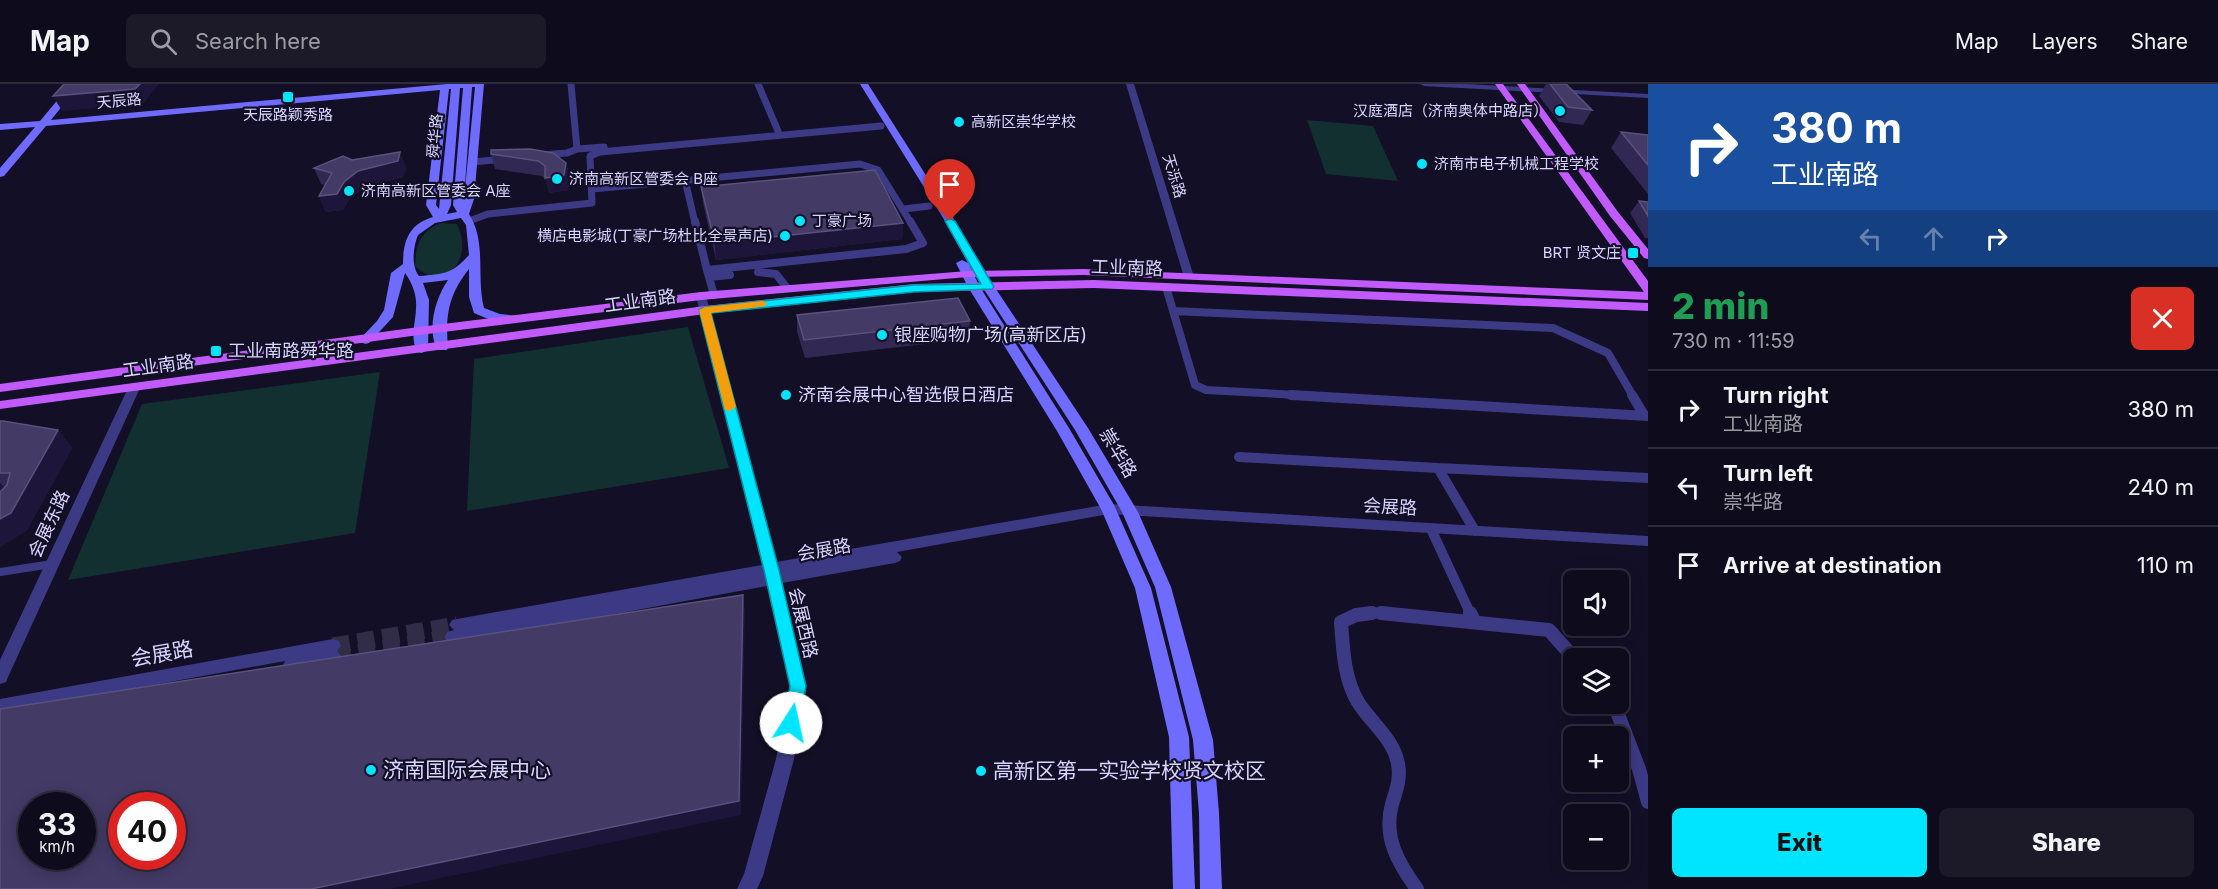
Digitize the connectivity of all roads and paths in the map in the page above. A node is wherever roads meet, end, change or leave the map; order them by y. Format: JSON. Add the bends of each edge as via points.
{"nodes":[{"id":1,"x":65,"y":84,"type":"edge"},
{"id":2,"x":76,"y":84,"type":"edge"},
{"id":3,"x":467,"y":84,"type":"edge"},
{"id":4,"x":478,"y":84,"type":"edge"},
{"id":5,"x":572,"y":84,"type":"edge"},
{"id":6,"x":758,"y":84,"type":"edge"},
{"id":7,"x":855,"y":84,"type":"edge"},
{"id":8,"x":864,"y":84,"type":"edge"},
{"id":9,"x":1130,"y":84,"type":"edge"},
{"id":10,"x":1424,"y":84,"type":"edge"},
{"id":11,"x":448,"y":85,"type":"edge"},
{"id":12,"x":1500,"y":86,"type":"edge"},
{"id":13,"x":1523,"y":87,"type":"edge"},
{"id":14,"x":1648,"y":96,"type":"edge"},
{"id":15,"x":39,"y":121,"type":"junction"},
{"id":16,"x":0,"y":124,"type":"edge"},
{"id":17,"x":879,"y":124,"type":"junction"},
{"id":18,"x":777,"y":131,"type":"junction"},
{"id":19,"x":577,"y":149,"type":"junction"},
{"id":20,"x":535,"y":156,"type":"edge"},
{"id":21,"x":513,"y":158,"type":"edge"},
{"id":22,"x":0,"y":159,"type":"edge"},
{"id":23,"x":472,"y":162,"type":"junction"},
{"id":24,"x":0,"y":174,"type":"edge"},
{"id":25,"x":685,"y":180,"type":"junction"},
{"id":26,"x":592,"y":189,"type":"junction"},
{"id":27,"x":929,"y":206,"type":"junction"},
{"id":28,"x":904,"y":208,"type":"junction"},
{"id":29,"x":440,"y":218,"type":"junction"},
{"id":30,"x":466,"y":218,"type":"junction"},
{"id":31,"x":476,"y":255,"type":"junction"},
{"id":32,"x":1648,"y":256,"type":"edge"},
{"id":33,"x":409,"y":265,"type":"junction"},
{"id":34,"x":462,"y":270,"type":"junction"},
{"id":35,"x":708,"y":274,"type":"junction"},
{"id":36,"x":1190,"y":277,"type":"junction"},
{"id":37,"x":417,"y":280,"type":"junction"},
{"id":38,"x":978,"y":281,"type":"junction"},
{"id":39,"x":1166,"y":287,"type":"junction"},
{"id":40,"x":787,"y":288,"type":"junction"},
{"id":41,"x":1648,"y":289,"type":"edge"},
{"id":42,"x":1648,"y":296,"type":"edge"},
{"id":43,"x":706,"y":300,"type":"junction"},
{"id":44,"x":1648,"y":308,"type":"edge"},
{"id":45,"x":1173,"y":311,"type":"junction"},
{"id":46,"x":533,"y":319,"type":"junction"},
{"id":47,"x":439,"y":330,"type":"junction"},
{"id":48,"x":419,"y":331,"type":"junction"},
{"id":49,"x":365,"y":339,"type":"junction"},
{"id":50,"x":442,"y":347,"type":"junction"},
{"id":51,"x":422,"y":349,"type":"junction"},
{"id":52,"x":0,"y":388,"type":"edge"},
{"id":53,"x":134,"y":388,"type":"junction"},
{"id":54,"x":0,"y":405,"type":"edge"},
{"id":55,"x":1646,"y":416,"type":"edge"},
{"id":56,"x":1239,"y":458,"type":"dead end"},
{"id":57,"x":1438,"y":468,"type":"junction"},
{"id":58,"x":1648,"y":478,"type":"edge"},
{"id":59,"x":1118,"y":513,"type":"junction"},
{"id":60,"x":1431,"y":529,"type":"junction"},
{"id":61,"x":1475,"y":531,"type":"junction"},
{"id":62,"x":1648,"y":541,"type":"edge"},
{"id":63,"x":52,"y":564,"type":"junction"},
{"id":64,"x":0,"y":572,"type":"edge"},
{"id":65,"x":772,"y":575,"type":"junction"},
{"id":66,"x":1474,"y":621,"type":"junction"},
{"id":67,"x":455,"y":631,"type":"tunnel mouth"},
{"id":68,"x":1565,"y":648,"type":"edge"},
{"id":69,"x":0,"y":677,"type":"edge"},
{"id":70,"x":0,"y":706,"type":"edge"},
{"id":71,"x":1618,"y":714,"type":"edge"},
{"id":72,"x":0,"y":718,"type":"edge"},
{"id":73,"x":1648,"y":802,"type":"edge"},
{"id":74,"x":747,"y":889,"type":"edge"},
{"id":75,"x":1184,"y":889,"type":"edge"},
{"id":76,"x":1211,"y":889,"type":"edge"},
{"id":77,"x":1417,"y":889,"type":"edge"}],
"edges":[{"from":1,"to":15,"type":"main road"},
{"from":2,"to":15,"type":"main road"},
{"from":3,"to":4,"type":"main road","name":"天辰路"},
{"from":3,"to":11,"type":"main road","name":"天辰路"},
{"from":3,"to":30,"type":"main road","name":"舜华路","via":[[458,205]]},
{"from":4,"to":23,"type":"main road"},
{"from":5,"to":19,"type":"street"},
{"from":6,"to":18,"type":"street"},
{"from":7,"to":17,"type":"main road","name":"崇华路"},
{"from":8,"to":38,"type":"main road","name":"崇华路","via":[[950,221]]},
{"from":9,"to":36,"type":"street","name":"天泺路"},
{"from":10,"to":12,"type":"street"},
{"from":11,"to":15,"type":"main road","name":"天辰路"},
{"from":11,"to":29,"type":"main road","name":"舜华路","via":[[446,204]]},
{"from":11,"to":29,"type":"main road","via":[[431,205]]},
{"from":12,"to":13,"type":"street"},
{"from":12,"to":41,"type":"main road"},
{"from":13,"to":14,"type":"street"},
{"from":13,"to":32,"type":"main road"},
{"from":15,"to":16,"type":"main road","name":"天辰路"},
{"from":15,"to":22,"type":"main road"},
{"from":15,"to":24,"type":"main road"},
{"from":17,"to":18,"type":"street"},
{"from":17,"to":26,"type":"street","via":[[600,152],[590,156]]},
{"from":17,"to":27,"type":"main road","name":"崇华路"},
{"from":18,"to":19,"type":"street"},
{"from":19,"to":20,"type":"street"},
{"from":21,"to":23,"type":"street"},
{"from":23,"to":30,"type":"main road"},
{"from":25,"to":26,"type":"street"},
{"from":25,"to":28,"type":"street","via":[[860,164],[878,170]]},
{"from":25,"to":35,"type":"street"},
{"from":26,"to":30,"type":"street","via":[[592,203]]},
{"from":27,"to":28,"type":"street"},
{"from":27,"to":38,"type":"main road","name":"崇华路"},
{"from":28,"to":35,"type":"street","via":[[923,243],[906,249]]},
{"from":29,"to":30,"type":"main road"},
{"from":29,"to":33,"type":"main road","via":[[424,224],[415,234],[410,242]]},
{"from":30,"to":31,"type":"main road","name":"舜华路"},
{"from":31,"to":34,"type":"main road"},
{"from":31,"to":46,"type":"main road","name":"舜华路","via":[[478,310],[498,318]]},
{"from":33,"to":37,"type":"main road"},
{"from":33,"to":49,"type":"main road","via":[[397,273],[386,320]]},
{"from":34,"to":37,"type":"main road","via":[[448,277]]},
{"from":34,"to":47,"type":"main road","via":[[445,292]]},
{"from":35,"to":40,"type":"street","via":[[772,270],[781,276]]},
{"from":35,"to":43,"type":"street"},
{"from":36,"to":38,"type":"main road","name":"工业南路","via":[[1084,272]]},
{"from":36,"to":42,"type":"main road","name":"工业南路"},
{"from":37,"to":48,"type":"main road","via":[[425,299]]},
{"from":38,"to":39,"type":"main road","name":"工业南路"},
{"from":38,"to":40,"type":"main road","name":"工业南路"},
{"from":38,"to":43,"type":"main road","name":"工业南路"},
{"from":38,"to":59,"type":"main road","name":"崇华路","via":[[1064,431]]},
{"from":39,"to":44,"type":"main road","name":"工业南路"},
{"from":39,"to":45,"type":"street"},
{"from":40,"to":43,"type":"main road","name":"工业南路"},
{"from":43,"to":46,"type":"main road","name":"工业南路"},
{"from":43,"to":50,"type":"main road","name":"工业南路"},
{"from":43,"to":65,"type":"street","name":"会展西路"},
{"from":45,"to":55,"type":"street","via":[[1553,328],[1608,353]]},
{"from":45,"to":55,"type":"street","via":[[1195,385],[1206,390]]},
{"from":46,"to":47,"type":"main road","name":"工业南路"},
{"from":47,"to":48,"type":"main road","name":"工业南路"},
{"from":47,"to":50,"type":"main road"},
{"from":48,"to":49,"type":"main road","name":"工业南路"},
{"from":48,"to":51,"type":"main road"},
{"from":49,"to":52,"type":"main road","name":"工业南路"},
{"from":50,"to":51,"type":"main road","name":"工业南路"},
{"from":51,"to":53,"type":"main road","name":"工业南路"},
{"from":53,"to":54,"type":"main road","name":"工业南路"},
{"from":53,"to":63,"type":"street","name":"会展东路"},
{"from":56,"to":57,"type":"street"},
{"from":57,"to":58,"type":"street"},
{"from":57,"to":61,"type":"street"},
{"from":59,"to":60,"type":"street","name":"会展路"},
{"from":59,"to":65,"type":"street","name":"会展路"},
{"from":59,"to":75,"type":"main road","name":"崇华路","via":[[1143,588],[1179,737]]},
{"from":59,"to":76,"type":"main road","name":"崇华路","via":[[1163,587],[1203,740]]},
{"from":60,"to":61,"type":"street","name":"会展路"},
{"from":60,"to":66,"type":"street"},
{"from":61,"to":62,"type":"street","name":"会展路"},
{"from":63,"to":64,"type":"street"},
{"from":63,"to":69,"type":"street","name":"会展东路"},
{"from":65,"to":67,"type":"street","name":"会展路"},
{"from":65,"to":74,"type":"street","name":"会展西路","via":[[798,686],[785,759]]},
{"from":66,"to":68,"type":"street","via":[[1549,630]]},
{"from":66,"to":77,"type":"street","via":[[1376,613],[1356,615],[1341,622],[1351,689],[1396,755],[1398,788],[1389,816],[1389,834],[1392,849]]},
{"from":70,"to":72,"type":"street","name":"会展路","via":[[333,651]]},
{"from":71,"to":73,"type":"street"}]}
